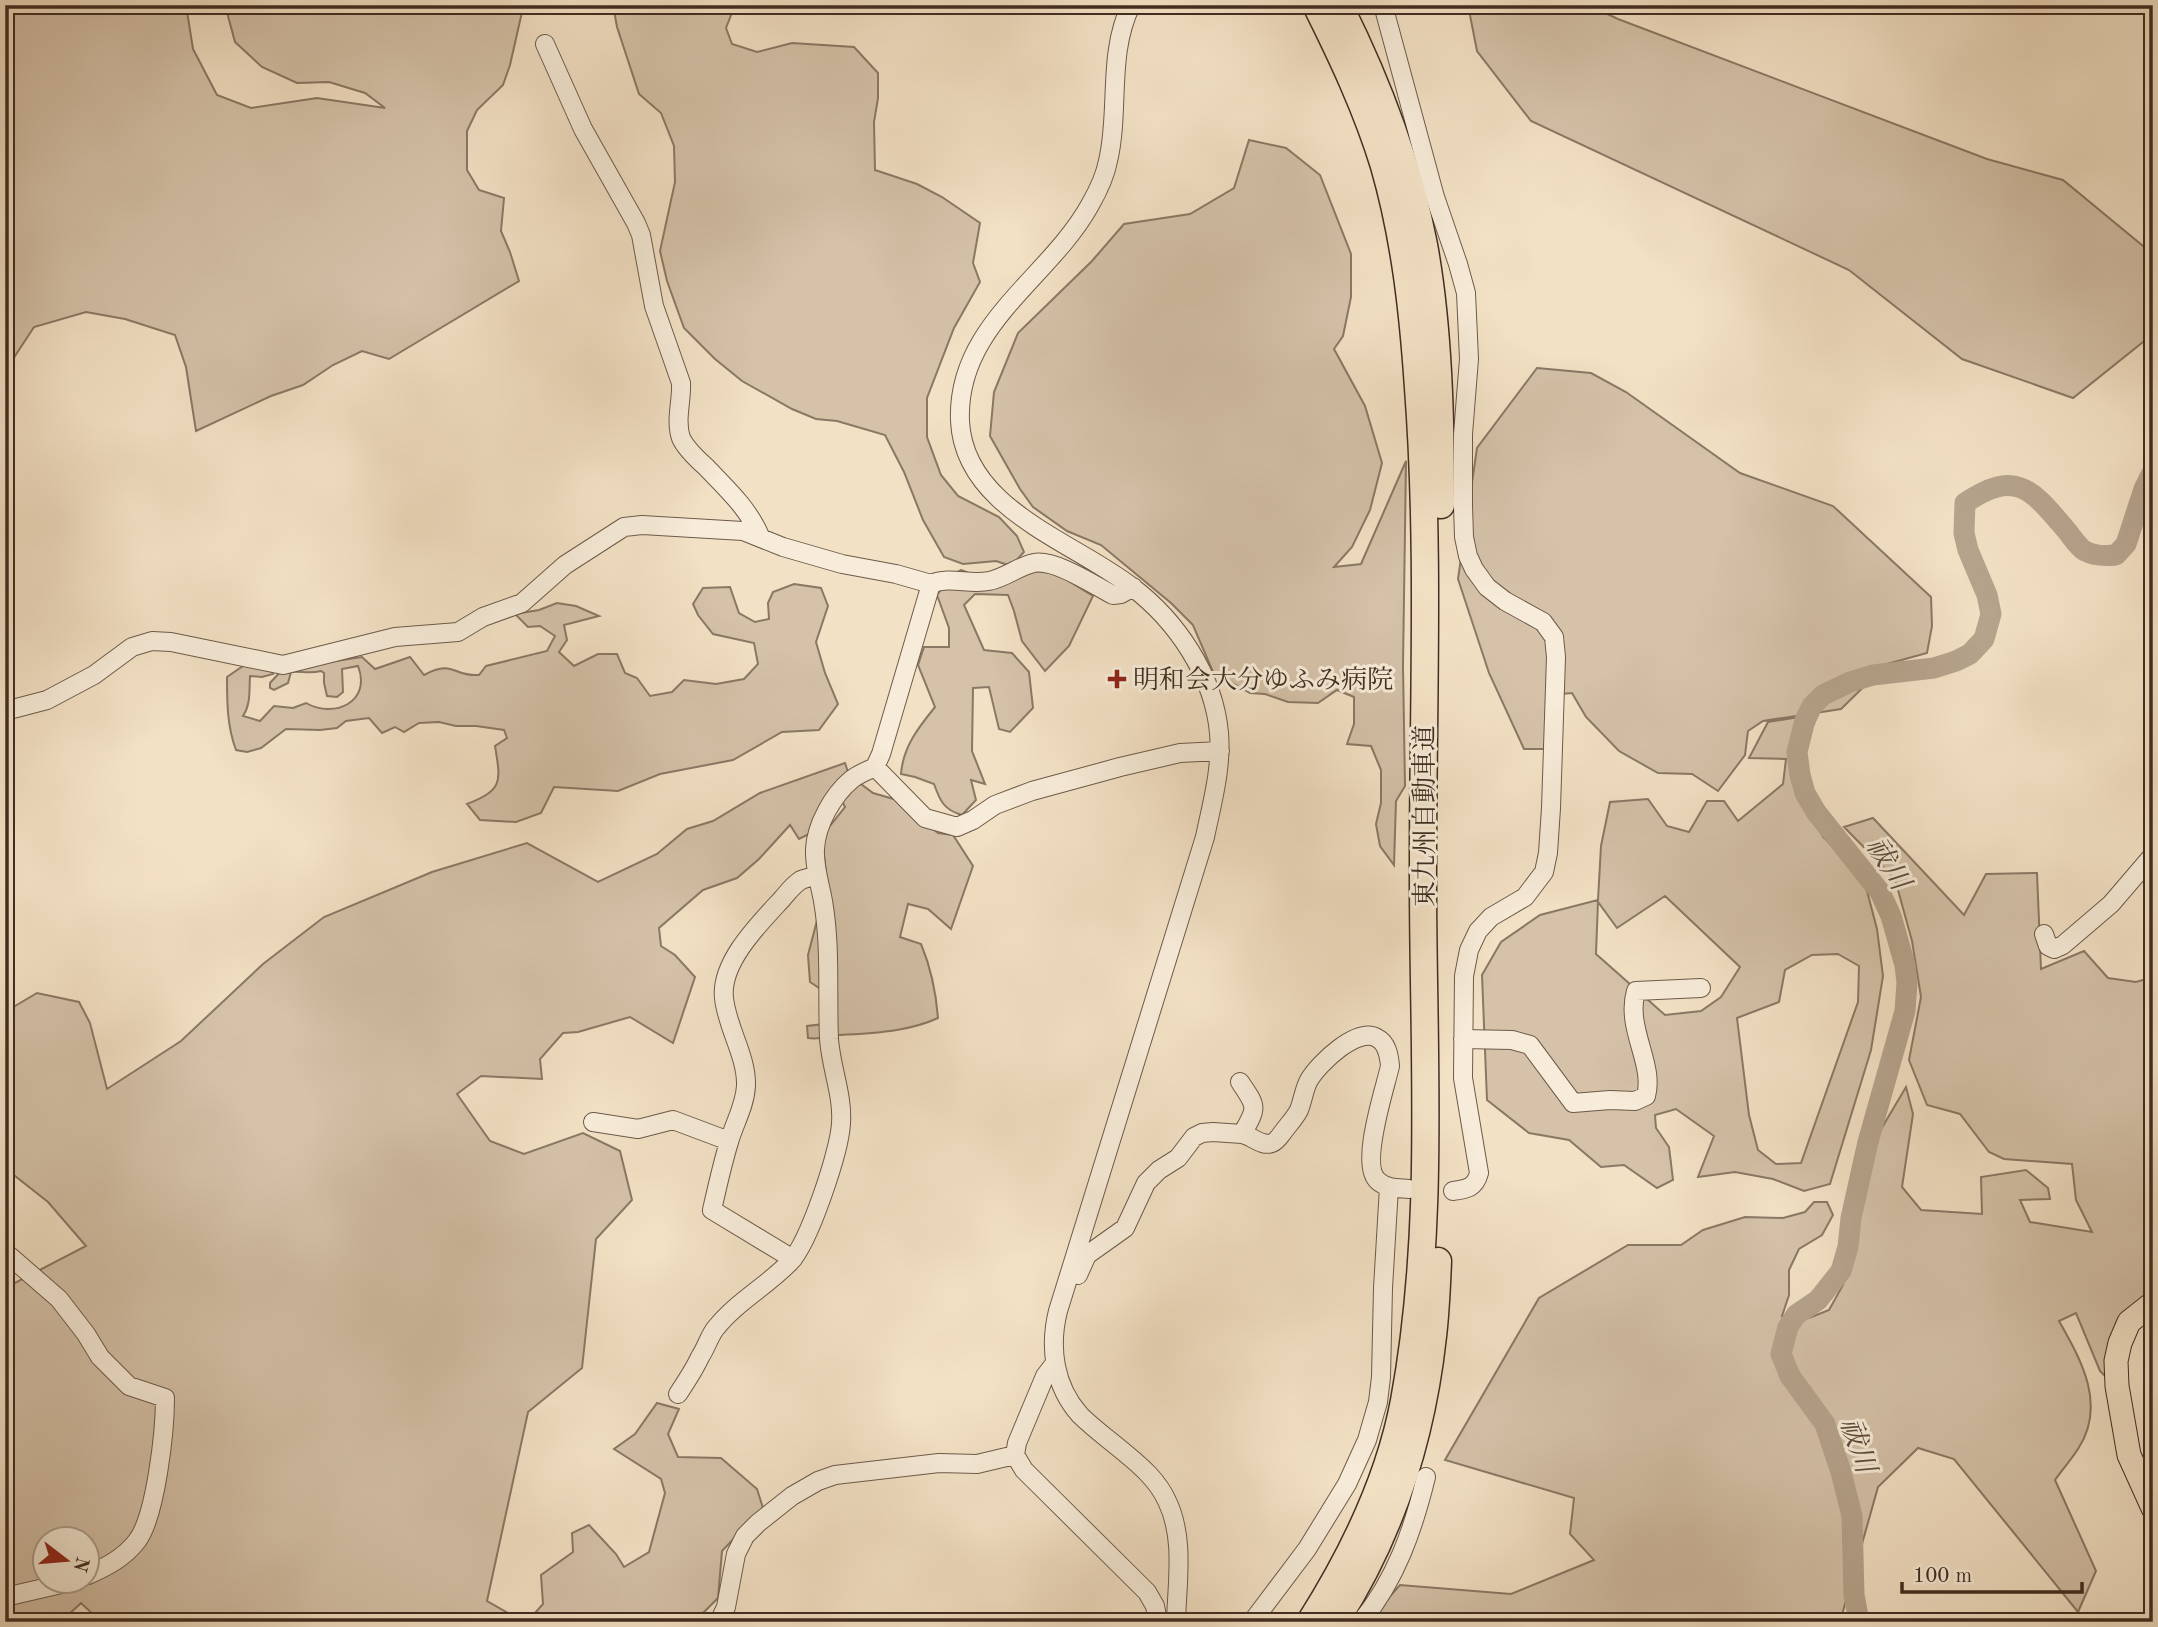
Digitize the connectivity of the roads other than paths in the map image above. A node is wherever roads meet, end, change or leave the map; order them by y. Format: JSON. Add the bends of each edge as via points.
{"nodes":[{"id":1,"x":1131,"y":5,"type":"edge"},
{"id":2,"x":1316,"y":5,"type":"edge"},
{"id":3,"x":1339,"y":5,"type":"edge"},
{"id":4,"x":1383,"y":5,"type":"edge"},
{"id":5,"x":545,"y":44,"type":"dead end"},
{"id":6,"x":760,"y":536,"type":"junction"},
{"id":7,"x":931,"y":584,"type":"junction"},
{"id":8,"x":1133,"y":587,"type":"junction"},
{"id":9,"x":5,"y":711,"type":"edge"},
{"id":10,"x":1220,"y":751,"type":"junction"},
{"id":11,"x":875,"y":767,"type":"junction"},
{"id":12,"x":2153,"y":855,"type":"edge"},
{"id":13,"x":816,"y":876,"type":"junction"},
{"id":14,"x":2044,"y":934,"type":"dead end"},
{"id":15,"x":1701,"y":988,"type":"dead end"},
{"id":16,"x":1462,"y":1039,"type":"junction"},
{"id":17,"x":1240,"y":1082,"type":"dead end"},
{"id":18,"x":593,"y":1122,"type":"dead end"},
{"id":19,"x":1242,"y":1134,"type":"junction"},
{"id":20,"x":729,"y":1141,"type":"junction"},
{"id":21,"x":1389,"y":1187,"type":"junction"},
{"id":22,"x":1409,"y":1189,"type":"dead end"},
{"id":23,"x":1453,"y":1191,"type":"dead end"},
{"id":24,"x":5,"y":1252,"type":"edge"},
{"id":25,"x":793,"y":1259,"type":"junction"},
{"id":26,"x":2153,"y":1303,"type":"edge"},
{"id":27,"x":1054,"y":1358,"type":"junction"},
{"id":28,"x":678,"y":1394,"type":"dead end"},
{"id":29,"x":1015,"y":1455,"type":"junction"},
{"id":30,"x":1426,"y":1477,"type":"dead end"},
{"id":31,"x":2153,"y":1508,"type":"edge"},
{"id":32,"x":102,"y":1568,"type":"edge"},
{"id":33,"x":32,"y":1590,"type":"edge"},
{"id":34,"x":5,"y":1597,"type":"edge"},
{"id":35,"x":719,"y":1622,"type":"edge"},
{"id":36,"x":1158,"y":1622,"type":"edge"},
{"id":37,"x":1176,"y":1622,"type":"edge"},
{"id":38,"x":1252,"y":1622,"type":"edge"},
{"id":39,"x":1310,"y":1622,"type":"edge"},
{"id":40,"x":1335,"y":1622,"type":"edge"},
{"id":41,"x":1361,"y":1622,"type":"edge"}],
"edges":[{"from":1,"to":8,"type":"street","via":[[1119,42],[1112,141],[1103,180],[1068,238],[999,315],[975,354],[965,374],[960,423],[971,462],[999,499]]},
{"from":2,"to":39,"type":"highway","name":"東九州自動車道","via":[[1376,143],[1400,235],[1412,307],[1426,570],[1426,1159],[1423,1244],[1404,1403],[1373,1507]]},
{"from":3,"to":40,"type":"highway","name":"東九州自動車道","via":[[1394,134],[1424,245],[1433,307],[1441,481],[1441,1159],[1433,1336],[1422,1406],[1392,1514]]},
{"from":4,"to":16,"type":"street","via":[[1466,293],[1469,359],[1463,506],[1468,556],[1487,587],[1543,622],[1554,637],[1556,657],[1544,872],[1525,897],[1491,917],[1478,931],[1464,976]]},
{"from":5,"to":6,"type":"street","via":[[583,130],[641,236],[653,306],[681,383],[678,413],[682,440],[734,496]]},
{"from":6,"to":7,"type":"street","via":[[842,564]]},
{"from":6,"to":9,"type":"street","via":[[743,531],[624,527],[565,565],[522,603],[458,632],[395,637],[283,666],[152,641],[132,647],[47,700]]},
{"from":7,"to":8,"type":"street","via":[[942,579],[989,581],[1034,563],[1046,563],[1113,595]]},
{"from":7,"to":11,"type":"street"},
{"from":8,"to":10,"type":"street","via":[[1195,658],[1214,704]]},
{"from":10,"to":11,"type":"street","via":[[1180,752],[1032,791],[957,827],[925,818]]},
{"from":10,"to":27,"type":"street","via":[[1205,837],[1058,1311]]},
{"from":11,"to":13,"type":"street","via":[[851,780],[827,812],[815,849]]},
{"from":12,"to":14,"type":"street","via":[[2111,904],[2063,945],[2048,946]]},
{"from":13,"to":20,"type":"street","via":[[792,886],[738,952],[727,974],[724,1000],[746,1084]]},
{"from":13,"to":25,"type":"street","via":[[829,962],[830,1039],[840,1137],[804,1241]]},
{"from":15,"to":16,"type":"street","via":[[1636,991],[1636,1031],[1650,1084],[1646,1096],[1635,1101],[1573,1104],[1530,1045]]},
{"from":16,"to":23,"type":"street","via":[[1463,1078],[1479,1173],[1474,1185]]},
{"from":17,"to":19,"type":"street","via":[[1254,1102]]},
{"from":18,"to":20,"type":"street","via":[[638,1129],[673,1120]]},
{"from":19,"to":21,"type":"street","via":[[1260,1143],[1275,1142],[1296,1115],[1315,1071],[1356,1037],[1372,1034],[1382,1040],[1390,1066],[1370,1164],[1378,1182]]},
{"from":19,"to":27,"type":"street","via":[[1213,1132],[1194,1137],[1178,1158],[1146,1183],[1125,1228],[1087,1255],[1068,1309],[1062,1350]]},
{"from":20,"to":25,"type":"street","via":[[712,1210]]},
{"from":21,"to":22,"type":"street"},
{"from":21,"to":38,"type":"street","via":[[1381,1377],[1367,1440],[1307,1549]]},
{"from":24,"to":32,"type":"street","via":[[59,1299],[100,1357],[129,1386],[165,1398],[144,1530],[121,1558]]},
{"from":25,"to":28,"type":"street","via":[[715,1330]]},
{"from":26,"to":31,"type":"main road","via":[[2129,1322],[2116,1361],[2129,1455]]},
{"from":27,"to":29,"type":"street"},
{"from":27,"to":37,"type":"street","via":[[1061,1384],[1075,1408],[1145,1470],[1169,1504],[1178,1540]]},
{"from":29,"to":35,"type":"street","via":[[977,1464],[939,1463],[818,1481],[792,1496],[745,1536]]},
{"from":29,"to":36,"type":"street","via":[[1024,1470],[1147,1592],[1156,1606]]},
{"from":30,"to":41,"type":"street","via":[[1396,1567]]},
{"from":33,"to":34,"type":"street"}]}
